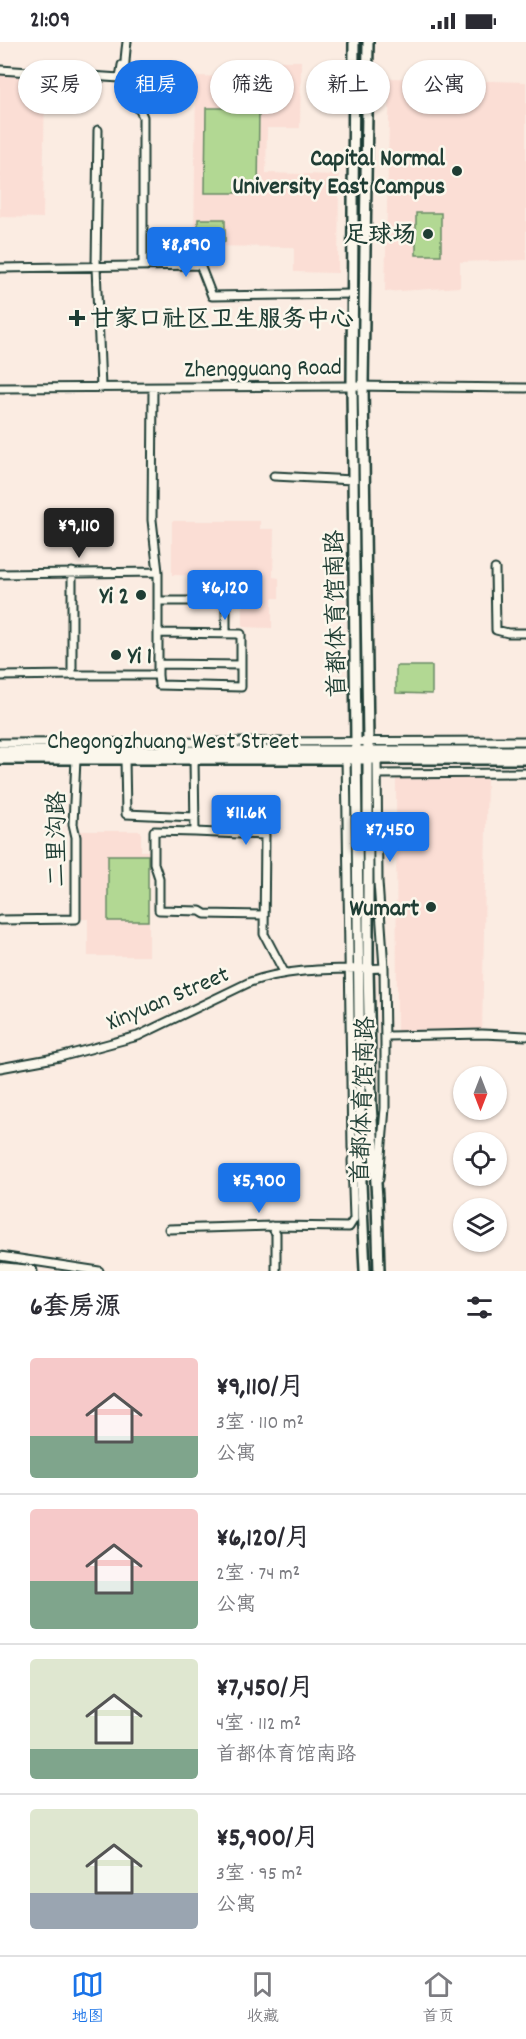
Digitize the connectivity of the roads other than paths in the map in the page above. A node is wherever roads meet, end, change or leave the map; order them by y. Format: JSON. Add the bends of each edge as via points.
{"nodes":[{"id":1,"x":127,"y":42,"type":"edge"},
{"id":2,"x":354,"y":42,"type":"edge"},
{"id":3,"x":368,"y":42,"type":"edge"},
{"id":4,"x":124,"y":57,"type":"dead end"},
{"id":5,"x":0,"y":70,"type":"edge"},
{"id":6,"x":98,"y":130,"type":"dead end"},
{"id":7,"x":143,"y":266,"type":"junction"},
{"id":8,"x":96,"y":267,"type":"junction"},
{"id":9,"x":0,"y":268,"type":"edge"},
{"id":10,"x":352,"y":294,"type":"junction"},
{"id":11,"x":352,"y":386,"type":"junction"},
{"id":12,"x":363,"y":386,"type":"junction"},
{"id":13,"x":0,"y":388,"type":"edge"},
{"id":14,"x":100,"y":388,"type":"junction"},
{"id":15,"x":153,"y":388,"type":"junction"},
{"id":16,"x":526,"y":388,"type":"edge"},
{"id":17,"x":274,"y":476,"type":"dead end"},
{"id":18,"x":353,"y":480,"type":"junction"},
{"id":19,"x":495,"y":568,"type":"dead end"},
{"id":20,"x":72,"y":572,"type":"junction"},
{"id":21,"x":158,"y":572,"type":"junction"},
{"id":22,"x":0,"y":574,"type":"edge"},
{"id":23,"x":158,"y":601,"type":"junction"},
{"id":24,"x":158,"y":633,"type":"junction"},
{"id":25,"x":526,"y":633,"type":"edge"},
{"id":26,"x":226,"y":634,"type":"junction"},
{"id":27,"x":158,"y":664,"type":"junction"},
{"id":28,"x":241,"y":665,"type":"junction"},
{"id":29,"x":72,"y":675,"type":"junction"},
{"id":30,"x":158,"y":675,"type":"junction"},
{"id":31,"x":0,"y":676,"type":"edge"},
{"id":32,"x":526,"y":741,"type":"edge"},
{"id":33,"x":0,"y":743,"type":"edge"},
{"id":34,"x":357,"y":750,"type":"junction"},
{"id":35,"x":0,"y":751,"type":"edge"},
{"id":36,"x":526,"y":751,"type":"edge"},
{"id":37,"x":372,"y":752,"type":"junction"},
{"id":38,"x":346,"y":755,"type":"junction"},
{"id":39,"x":0,"y":759,"type":"edge"},
{"id":40,"x":76,"y":759,"type":"junction"},
{"id":41,"x":125,"y":759,"type":"junction"},
{"id":42,"x":194,"y":759,"type":"junction"},
{"id":43,"x":526,"y":759,"type":"edge"},
{"id":44,"x":526,"y":773,"type":"edge"},
{"id":45,"x":378,"y":774,"type":"junction"},
{"id":46,"x":154,"y":816,"type":"junction"},
{"id":47,"x":195,"y":817,"type":"junction"},
{"id":48,"x":154,"y":831,"type":"junction"},
{"id":49,"x":195,"y":832,"type":"junction"},
{"id":50,"x":264,"y":915,"type":"junction"},
{"id":51,"x":0,"y":920,"type":"edge"},
{"id":52,"x":359,"y":968,"type":"junction"},
{"id":53,"x":384,"y":968,"type":"junction"},
{"id":54,"x":284,"y":972,"type":"junction"},
{"id":55,"x":389,"y":1036,"type":"dead end"},
{"id":56,"x":526,"y":1036,"type":"edge"},
{"id":57,"x":0,"y":1068,"type":"edge"},
{"id":58,"x":352,"y":1148,"type":"junction"},
{"id":59,"x":361,"y":1185,"type":"junction"},
{"id":60,"x":377,"y":1199,"type":"junction"},
{"id":61,"x":271,"y":1226,"type":"junction"},
{"id":62,"x":169,"y":1229,"type":"dead end"},
{"id":63,"x":0,"y":1256,"type":"edge"},
{"id":64,"x":0,"y":1268,"type":"edge"},
{"id":65,"x":32,"y":1271,"type":"edge"},
{"id":66,"x":99,"y":1271,"type":"edge"},
{"id":67,"x":276,"y":1271,"type":"edge"},
{"id":68,"x":365,"y":1271,"type":"edge"},
{"id":69,"x":379,"y":1271,"type":"edge"}],
"edges":[{"from":1,"to":7,"type":"street","via":[[127,88],[143,117]]},
{"from":2,"to":10,"type":"main road","name":"首都体育馆南路"},
{"from":3,"to":12,"type":"main road"},
{"from":4,"to":5,"type":"street","via":[[120,78]]},
{"from":6,"to":8,"type":"street"},
{"from":7,"to":8,"type":"street"},
{"from":7,"to":10,"type":"street","via":[[200,265],[212,296]]},
{"from":8,"to":9,"type":"street"},
{"from":8,"to":14,"type":"street"},
{"from":10,"to":11,"type":"main road","name":"首都体育馆南路"},
{"from":11,"to":12,"type":"street","name":"Zhengguang Road"},
{"from":11,"to":15,"type":"street","name":"Zhengguang Road"},
{"from":11,"to":18,"type":"main road","name":"首都体育馆南路"},
{"from":12,"to":16,"type":"street","name":"Zhengguang Road"},
{"from":12,"to":37,"type":"main road"},
{"from":13,"to":14,"type":"street","name":"Zhengguang Road"},
{"from":14,"to":15,"type":"street","name":"Zhengguang Road"},
{"from":15,"to":21,"type":"street","via":[[152,520]]},
{"from":17,"to":18,"type":"street"},
{"from":18,"to":34,"type":"main road","name":"首都体育馆南路"},
{"from":19,"to":25,"type":"street","via":[[496,630]]},
{"from":20,"to":21,"type":"street"},
{"from":20,"to":22,"type":"street"},
{"from":20,"to":29,"type":"street"},
{"from":21,"to":23,"type":"street"},
{"from":23,"to":24,"type":"street"},
{"from":23,"to":26,"type":"street","via":[[226,601]]},
{"from":24,"to":26,"type":"street"},
{"from":24,"to":27,"type":"street"},
{"from":26,"to":28,"type":"street","via":[[241,634]]},
{"from":27,"to":28,"type":"street"},
{"from":27,"to":30,"type":"street"},
{"from":28,"to":30,"type":"street","via":[[241,687],[159,685]]},
{"from":29,"to":30,"type":"street"},
{"from":29,"to":31,"type":"street"},
{"from":32,"to":37,"type":"street"},
{"from":33,"to":34,"type":"street"},
{"from":34,"to":37,"type":"main road"},
{"from":34,"to":37,"type":"street"},
{"from":34,"to":38,"type":"main road"},
{"from":34,"to":52,"type":"main road","name":"首都体育馆南路"},
{"from":35,"to":38,"type":"main road","name":"Chegongzhuang West Street"},
{"from":36,"to":37,"type":"main road"},
{"from":37,"to":43,"type":"main road"},
{"from":37,"to":45,"type":"street","name":"首都体育馆南路"},
{"from":37,"to":52,"type":"main road","name":"首都体育馆南路"},
{"from":38,"to":42,"type":"main road","name":"Chegongzhuang West Street"},
{"from":38,"to":52,"type":"street","name":"首都体育馆南路"},
{"from":39,"to":40,"type":"main road","name":"Chegongzhuang West Street"},
{"from":40,"to":41,"type":"main road","name":"Chegongzhuang West Street"},
{"from":40,"to":51,"type":"street","name":"二里沟路","via":[[76,919]]},
{"from":41,"to":42,"type":"main road","name":"Chegongzhuang West Street"},
{"from":41,"to":46,"type":"street","via":[[126,814]]},
{"from":42,"to":47,"type":"street"},
{"from":44,"to":45,"type":"street"},
{"from":45,"to":53,"type":"street","name":"首都体育馆南路","via":[[378,882]]},
{"from":46,"to":47,"type":"street"},
{"from":46,"to":48,"type":"street"},
{"from":47,"to":49,"type":"street"},
{"from":48,"to":49,"type":"street"},
{"from":48,"to":50,"type":"street","via":[[159,910]]},
{"from":49,"to":50,"type":"street","via":[[265,835]]},
{"from":50,"to":54,"type":"street","via":[[264,934]]},
{"from":52,"to":53,"type":"street","name":"Xinyuan Street"},
{"from":52,"to":54,"type":"street","name":"Xinyuan Street"},
{"from":52,"to":58,"type":"street","name":"首都体育馆南路"},
{"from":52,"to":59,"type":"main road","name":"首都体育馆南路"},
{"from":52,"to":60,"type":"main road","name":"首都体育馆南路"},
{"from":53,"to":60,"type":"street","name":"首都体育馆南路","via":[[385,1108]]},
{"from":54,"to":57,"type":"street","name":"Xinyuan Street","via":[[250,982],[138,1036]]},
{"from":55,"to":56,"type":"street"},
{"from":58,"to":59,"type":"street","name":"首都体育馆南路"},
{"from":58,"to":61,"type":"street","via":[[354,1219],[349,1227]]},
{"from":59,"to":68,"type":"main road","name":"首都体育馆南路"},
{"from":60,"to":69,"type":"main road","name":"首都体育馆南路"},
{"from":61,"to":62,"type":"street"},
{"from":61,"to":67,"type":"street","via":[[276,1233]]},
{"from":63,"to":66,"type":"street"},
{"from":64,"to":65,"type":"highway"}]}
